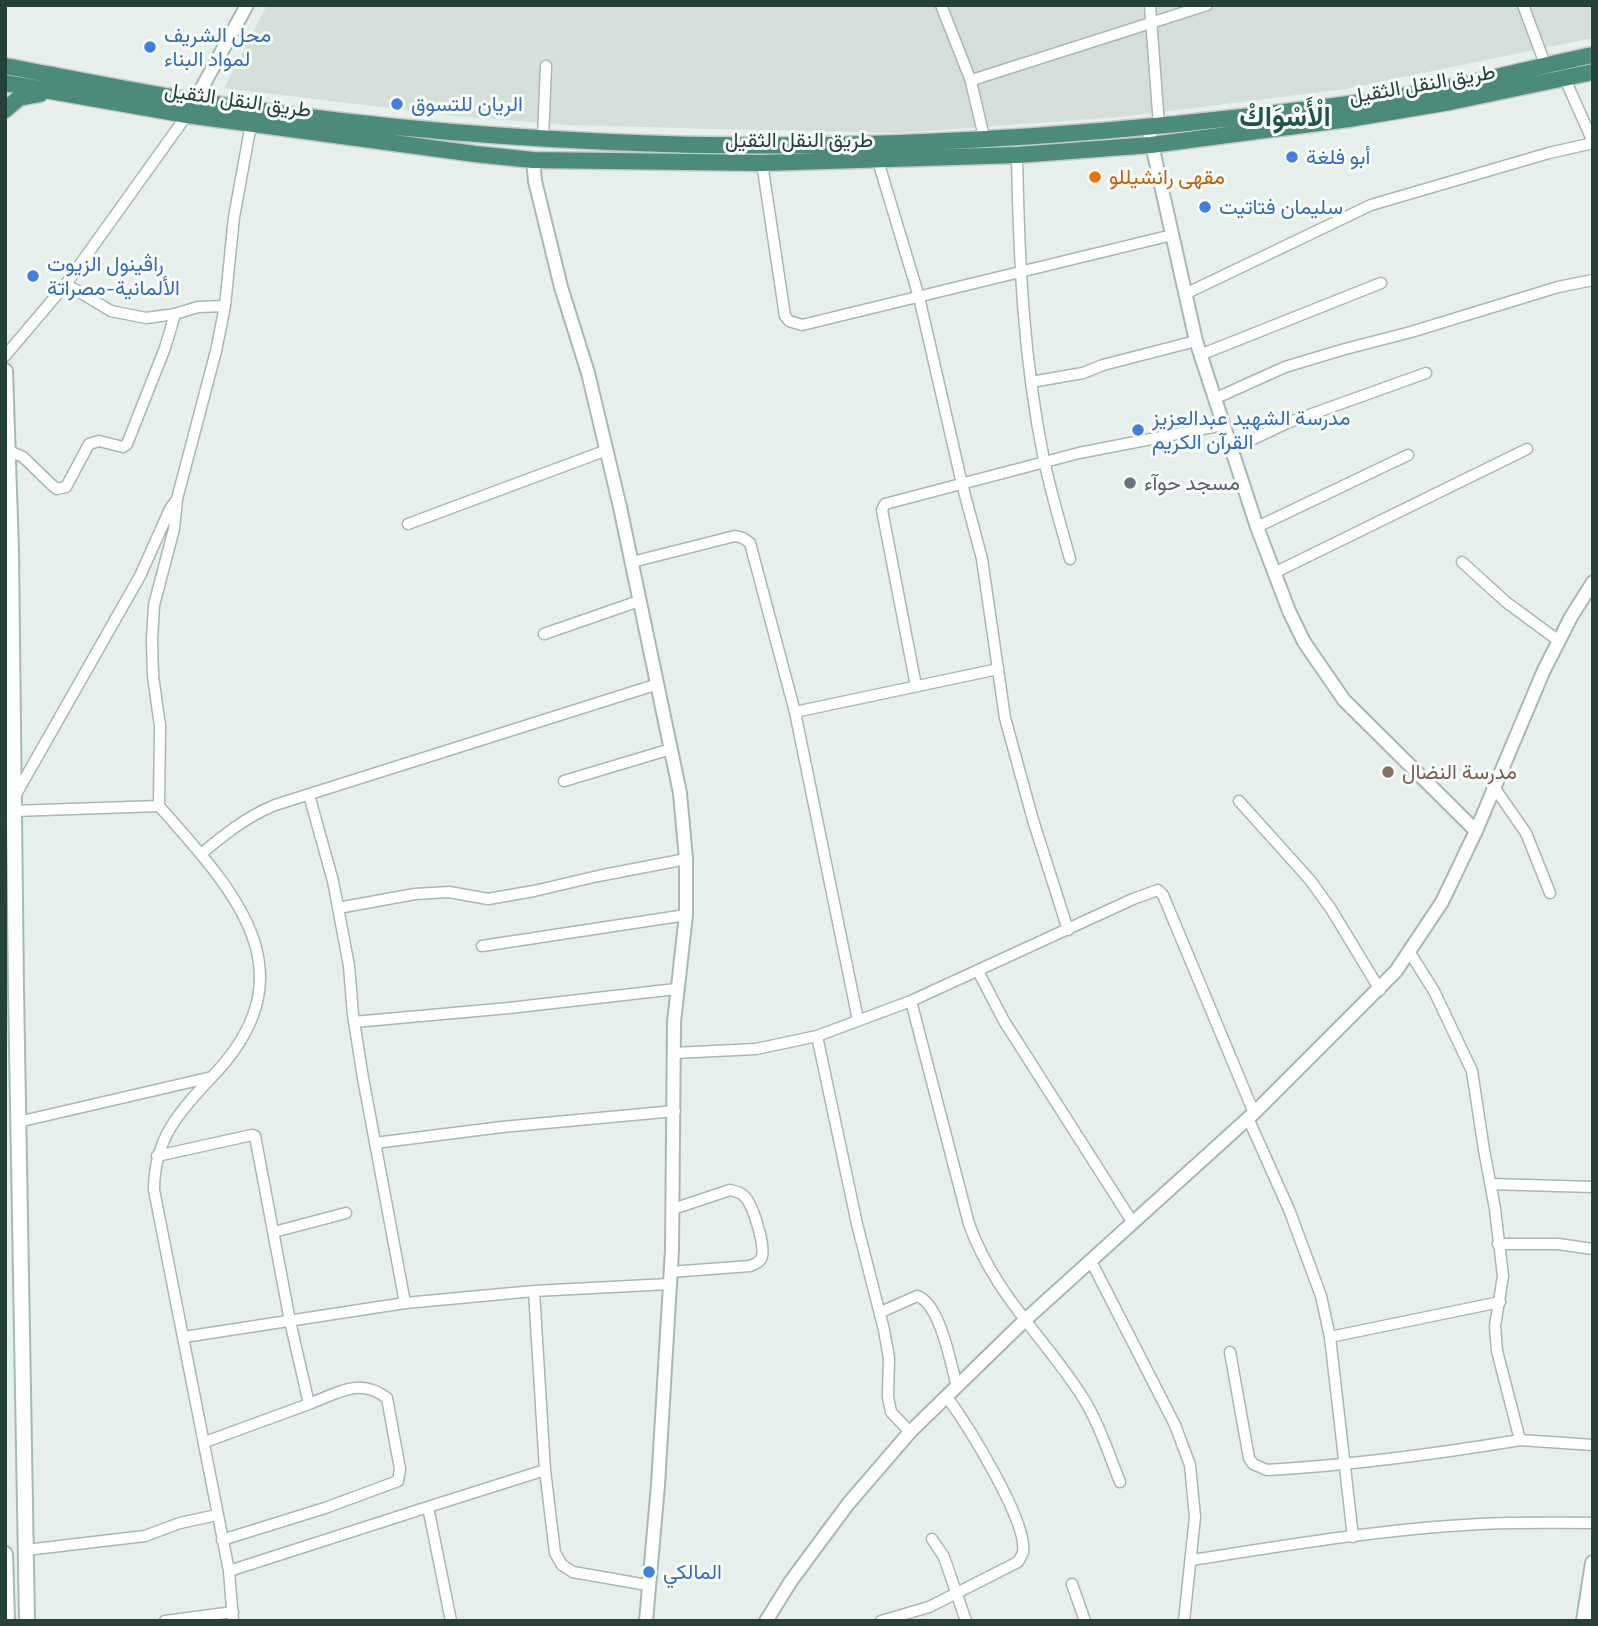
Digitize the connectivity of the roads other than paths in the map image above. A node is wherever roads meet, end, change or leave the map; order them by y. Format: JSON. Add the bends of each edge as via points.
{"nodes":[{"id":1,"x":247,"y":5,"type":"edge"},
{"id":2,"x":941,"y":5,"type":"edge"},
{"id":3,"x":1150,"y":5,"type":"edge"},
{"id":4,"x":1207,"y":5,"type":"edge"},
{"id":5,"x":1523,"y":5,"type":"edge"},
{"id":6,"x":1153,"y":23,"type":"junction"},
{"id":7,"x":1593,"y":55,"type":"edge"},
{"id":8,"x":1545,"y":64,"type":"junction"},
{"id":9,"x":6,"y":66,"type":"edge"},
{"id":10,"x":547,"y":66,"type":"dead end"},
{"id":11,"x":1593,"y":72,"type":"edge"},
{"id":12,"x":1565,"y":79,"type":"junction"},
{"id":13,"x":971,"y":81,"type":"junction"},
{"id":14,"x":8,"y":84,"type":"edge"},
{"id":15,"x":52,"y":93,"type":"junction"},
{"id":16,"x":5,"y":101,"type":"edge"},
{"id":17,"x":190,"y":108,"type":"junction"},
{"id":18,"x":5,"y":110,"type":"edge"},
{"id":19,"x":251,"y":124,"type":"junction"},
{"id":20,"x":1153,"y":126,"type":"junction"},
{"id":21,"x":543,"y":138,"type":"junction"},
{"id":22,"x":985,"y":141,"type":"junction"},
{"id":23,"x":1593,"y":142,"type":"edge"},
{"id":24,"x":1151,"y":145,"type":"junction"},
{"id":25,"x":1017,"y":155,"type":"junction"},
{"id":26,"x":533,"y":160,"type":"junction"},
{"id":27,"x":878,"y":161,"type":"junction"},
{"id":28,"x":762,"y":163,"type":"junction"},
{"id":29,"x":1172,"y":235,"type":"junction"},
{"id":30,"x":1019,"y":271,"type":"junction"},
{"id":31,"x":1593,"y":280,"type":"edge"},
{"id":32,"x":1381,"y":283,"type":"dead end"},
{"id":33,"x":66,"y":284,"type":"junction"},
{"id":34,"x":1185,"y":294,"type":"junction"},
{"id":35,"x":919,"y":297,"type":"junction"},
{"id":36,"x":225,"y":306,"type":"junction"},
{"id":37,"x":175,"y":314,"type":"junction"},
{"id":38,"x":1196,"y":341,"type":"junction"},
{"id":39,"x":1200,"y":355,"type":"junction"},
{"id":40,"x":5,"y":356,"type":"edge"},
{"id":41,"x":5,"y":372,"type":"edge"},
{"id":42,"x":1426,"y":373,"type":"dead end"},
{"id":43,"x":1031,"y":382,"type":"junction"},
{"id":44,"x":1214,"y":399,"type":"junction"},
{"id":45,"x":1223,"y":425,"type":"junction"},
{"id":46,"x":1232,"y":449,"type":"junction"},
{"id":47,"x":1527,"y":449,"type":"dead end"},
{"id":48,"x":7,"y":450,"type":"junction"},
{"id":49,"x":607,"y":450,"type":"junction"},
{"id":50,"x":1408,"y":455,"type":"dead end"},
{"id":51,"x":1044,"y":462,"type":"junction"},
{"id":52,"x":962,"y":484,"type":"junction"},
{"id":53,"x":177,"y":499,"type":"junction"},
{"id":54,"x":408,"y":524,"type":"dead end"},
{"id":55,"x":1257,"y":527,"type":"junction"},
{"id":56,"x":1070,"y":559,"type":"dead end"},
{"id":57,"x":632,"y":562,"type":"junction"},
{"id":58,"x":1462,"y":562,"type":"dead end"},
{"id":59,"x":1274,"y":573,"type":"junction"},
{"id":60,"x":1593,"y":582,"type":"edge"},
{"id":61,"x":639,"y":601,"type":"junction"},
{"id":62,"x":544,"y":634,"type":"dead end"},
{"id":63,"x":1559,"y":641,"type":"junction"},
{"id":64,"x":998,"y":669,"type":"junction"},
{"id":65,"x":658,"y":684,"type":"junction"},
{"id":66,"x":916,"y":686,"type":"junction"},
{"id":67,"x":795,"y":712,"type":"junction"},
{"id":68,"x":671,"y":750,"type":"junction"},
{"id":69,"x":564,"y":781,"type":"dead end"},
{"id":70,"x":1494,"y":787,"type":"junction"},
{"id":71,"x":309,"y":795,"type":"junction"},
{"id":72,"x":1240,"y":801,"type":"dead end"},
{"id":73,"x":14,"y":805,"type":"junction"},
{"id":74,"x":159,"y":806,"type":"junction"},
{"id":75,"x":1476,"y":831,"type":"junction"},
{"id":76,"x":201,"y":854,"type":"junction"},
{"id":77,"x":686,"y":859,"type":"junction"},
{"id":78,"x":1550,"y":893,"type":"dead end"},
{"id":79,"x":338,"y":908,"type":"junction"},
{"id":80,"x":686,"y":915,"type":"junction"},
{"id":81,"x":1068,"y":930,"type":"junction"},
{"id":82,"x":482,"y":946,"type":"dead end"},
{"id":83,"x":1410,"y":953,"type":"junction"},
{"id":84,"x":978,"y":971,"type":"junction"},
{"id":85,"x":10,"y":989,"type":"edge"},
{"id":86,"x":676,"y":989,"type":"junction"},
{"id":87,"x":1380,"y":990,"type":"junction"},
{"id":88,"x":911,"y":1001,"type":"junction"},
{"id":89,"x":858,"y":1020,"type":"junction"},
{"id":90,"x":354,"y":1022,"type":"junction"},
{"id":91,"x":817,"y":1036,"type":"junction"},
{"id":92,"x":674,"y":1054,"type":"junction"},
{"id":93,"x":213,"y":1077,"type":"junction"},
{"id":94,"x":675,"y":1111,"type":"junction"},
{"id":95,"x":1251,"y":1116,"type":"junction"},
{"id":96,"x":18,"y":1122,"type":"junction"},
{"id":97,"x":375,"y":1143,"type":"junction"},
{"id":98,"x":158,"y":1156,"type":"junction"},
{"id":99,"x":1490,"y":1184,"type":"junction"},
{"id":100,"x":1593,"y":1187,"type":"edge"},
{"id":101,"x":673,"y":1209,"type":"junction"},
{"id":102,"x":346,"y":1213,"type":"dead end"},
{"id":103,"x":1133,"y":1223,"type":"junction"},
{"id":104,"x":274,"y":1232,"type":"junction"},
{"id":105,"x":1497,"y":1244,"type":"junction"},
{"id":106,"x":1593,"y":1249,"type":"edge"},
{"id":107,"x":1091,"y":1261,"type":"junction"},
{"id":108,"x":670,"y":1278,"type":"junction"},
{"id":109,"x":534,"y":1291,"type":"junction"},
{"id":110,"x":1500,"y":1302,"type":"junction"},
{"id":111,"x":405,"y":1303,"type":"junction"},
{"id":112,"x":881,"y":1312,"type":"junction"},
{"id":113,"x":290,"y":1321,"type":"junction"},
{"id":114,"x":1024,"y":1321,"type":"junction"},
{"id":115,"x":184,"y":1337,"type":"junction"},
{"id":116,"x":1330,"y":1337,"type":"junction"},
{"id":117,"x":1230,"y":1352,"type":"dead end"},
{"id":118,"x":957,"y":1387,"type":"junction"},
{"id":119,"x":947,"y":1396,"type":"junction"},
{"id":120,"x":309,"y":1404,"type":"junction"},
{"id":121,"x":911,"y":1432,"type":"junction"},
{"id":122,"x":1520,"y":1440,"type":"junction"},
{"id":123,"x":205,"y":1442,"type":"junction"},
{"id":124,"x":1593,"y":1444,"type":"edge"},
{"id":125,"x":1344,"y":1466,"type":"junction"},
{"id":126,"x":545,"y":1471,"type":"junction"},
{"id":127,"x":1119,"y":1482,"type":"dead end"},
{"id":128,"x":428,"y":1507,"type":"junction"},
{"id":129,"x":218,"y":1515,"type":"junction"},
{"id":130,"x":1593,"y":1523,"type":"edge"},
{"id":131,"x":1353,"y":1537,"type":"junction"},
{"id":132,"x":932,"y":1539,"type":"dead end"},
{"id":133,"x":222,"y":1540,"type":"junction"},
{"id":134,"x":26,"y":1550,"type":"junction"},
{"id":135,"x":5,"y":1554,"type":"edge"},
{"id":136,"x":1192,"y":1560,"type":"junction"},
{"id":137,"x":1593,"y":1563,"type":"edge"},
{"id":138,"x":229,"y":1571,"type":"junction"},
{"id":139,"x":6,"y":1572,"type":"edge"},
{"id":140,"x":1072,"y":1584,"type":"dead end"},
{"id":141,"x":648,"y":1585,"type":"junction"},
{"id":142,"x":955,"y":1592,"type":"junction"},
{"id":143,"x":233,"y":1616,"type":"edge"},
{"id":144,"x":7,"y":1621,"type":"edge"},
{"id":145,"x":27,"y":1621,"type":"edge"},
{"id":146,"x":165,"y":1621,"type":"edge"},
{"id":147,"x":451,"y":1621,"type":"edge"},
{"id":148,"x":646,"y":1621,"type":"edge"},
{"id":149,"x":766,"y":1621,"type":"edge"},
{"id":150,"x":881,"y":1621,"type":"edge"},
{"id":151,"x":966,"y":1621,"type":"edge"},
{"id":152,"x":1085,"y":1621,"type":"edge"},
{"id":153,"x":1184,"y":1621,"type":"edge"},
{"id":154,"x":1584,"y":1621,"type":"edge"}],
"edges":[{"from":1,"to":17,"type":"street"},
{"from":2,"to":13,"type":"street"},
{"from":3,"to":6,"type":"street"},
{"from":4,"to":6,"type":"street"},
{"from":5,"to":8,"type":"street"},
{"from":6,"to":13,"type":"street"},
{"from":6,"to":20,"type":"street"},
{"from":7,"to":8,"type":"highway","name":"طريق النقل الثقيل"},
{"from":8,"to":20,"type":"highway","name":"طريق النقل الثقيل","via":[[1472,83],[1381,98]]},
{"from":9,"to":14,"type":"main road","via":[[11,78]]},
{"from":9,"to":17,"type":"highway","name":"طريق النقل الثقيل"},
{"from":10,"to":21,"type":"street"},
{"from":11,"to":12,"type":"highway","name":"طريق النقل الثقيل"},
{"from":12,"to":23,"type":"street"},
{"from":12,"to":24,"type":"highway","name":"طريق النقل الثقيل","via":[[1362,117]]},
{"from":13,"to":22,"type":"street"},
{"from":14,"to":15,"type":"highway","name":"طريق النقل الثقيل"},
{"from":14,"to":16,"type":"main road"},
{"from":15,"to":17,"type":"highway","name":"طريق النقل الثقيل"},
{"from":15,"to":18,"type":"highway","via":[[24,96]]},
{"from":17,"to":19,"type":"highway","name":"طريق النقل الثقيل"},
{"from":17,"to":21,"type":"highway","name":"طريق النقل الثقيل"},
{"from":17,"to":33,"type":"street"},
{"from":19,"to":26,"type":"highway","name":"طريق النقل الثقيل"},
{"from":19,"to":36,"type":"street","via":[[234,217]]},
{"from":20,"to":22,"type":"highway","name":"طريق النقل الثقيل"},
{"from":20,"to":24,"type":"street"},
{"from":21,"to":22,"type":"highway","name":"طريق النقل الثقيل","via":[[712,145]]},
{"from":23,"to":34,"type":"street","via":[[1371,205]]},
{"from":24,"to":25,"type":"highway","name":"طريق النقل الثقيل"},
{"from":24,"to":29,"type":"street"},
{"from":25,"to":27,"type":"highway","name":"طريق النقل الثقيل"},
{"from":25,"to":30,"type":"street"},
{"from":26,"to":28,"type":"highway","name":"طريق النقل الثقيل"},
{"from":26,"to":49,"type":"street","via":[[561,287]]},
{"from":27,"to":28,"type":"highway","name":"طريق النقل الثقيل"},
{"from":27,"to":35,"type":"street"},
{"from":28,"to":35,"type":"street","via":[[789,321],[802,325]]},
{"from":29,"to":30,"type":"street"},
{"from":29,"to":34,"type":"street"},
{"from":30,"to":35,"type":"street"},
{"from":30,"to":43,"type":"street"},
{"from":31,"to":44,"type":"street","via":[[1309,360]]},
{"from":32,"to":39,"type":"street"},
{"from":33,"to":37,"type":"street","via":[[111,311],[139,317]]},
{"from":33,"to":40,"type":"street"},
{"from":34,"to":38,"type":"street"},
{"from":35,"to":52,"type":"street"},
{"from":36,"to":37,"type":"street"},
{"from":36,"to":53,"type":"street"},
{"from":37,"to":48,"type":"street","via":[[125,446],[99,441],[89,444],[66,487],[57,489],[23,457]]},
{"from":38,"to":39,"type":"street"},
{"from":38,"to":43,"type":"street","via":[[1083,373]]},
{"from":39,"to":44,"type":"street"},
{"from":41,"to":48,"type":"main road"},
{"from":42,"to":46,"type":"street","via":[[1287,423]]},
{"from":43,"to":51,"type":"street"},
{"from":44,"to":45,"type":"street"},
{"from":45,"to":46,"type":"street"},
{"from":45,"to":51,"type":"street"},
{"from":46,"to":55,"type":"street"},
{"from":47,"to":59,"type":"street"},
{"from":48,"to":73,"type":"main road"},
{"from":49,"to":54,"type":"street"},
{"from":49,"to":57,"type":"street"},
{"from":50,"to":55,"type":"street"},
{"from":51,"to":52,"type":"street"},
{"from":51,"to":56,"type":"street"},
{"from":52,"to":64,"type":"street","via":[[982,559]]},
{"from":52,"to":66,"type":"street","via":[[892,501],[882,508]]},
{"from":53,"to":73,"type":"street","via":[[140,576]]},
{"from":53,"to":74,"type":"street","via":[[154,605]]},
{"from":55,"to":59,"type":"street"},
{"from":57,"to":61,"type":"street"},
{"from":57,"to":67,"type":"street","via":[[734,536],[750,543]]},
{"from":58,"to":63,"type":"street"},
{"from":59,"to":75,"type":"street","via":[[1304,642],[1333,685]]},
{"from":60,"to":63,"type":"street"},
{"from":61,"to":62,"type":"street"},
{"from":61,"to":65,"type":"street"},
{"from":63,"to":70,"type":"street"},
{"from":64,"to":66,"type":"street"},
{"from":64,"to":81,"type":"street","via":[[1016,763]]},
{"from":65,"to":68,"type":"street"},
{"from":65,"to":71,"type":"street"},
{"from":66,"to":67,"type":"street"},
{"from":67,"to":89,"type":"street"},
{"from":68,"to":69,"type":"street"},
{"from":68,"to":77,"type":"street"},
{"from":70,"to":75,"type":"street"},
{"from":70,"to":78,"type":"street","via":[[1526,833]]},
{"from":71,"to":76,"type":"street","via":[[251,816]]},
{"from":71,"to":79,"type":"street"},
{"from":72,"to":87,"type":"street","via":[[1310,880]]},
{"from":73,"to":74,"type":"street"},
{"from":73,"to":85,"type":"main road"},
{"from":74,"to":76,"type":"street"},
{"from":75,"to":83,"type":"street","via":[[1442,902]]},
{"from":76,"to":93,"type":"street","via":[[217,873],[257,945],[262,984],[256,1013]]},
{"from":77,"to":79,"type":"street","via":[[488,899],[449,892],[415,894]]},
{"from":77,"to":80,"type":"street"},
{"from":79,"to":90,"type":"street"},
{"from":80,"to":82,"type":"street"},
{"from":80,"to":86,"type":"street"},
{"from":81,"to":84,"type":"street"},
{"from":81,"to":95,"type":"street","via":[[1133,899],[1161,892]]},
{"from":83,"to":87,"type":"street"},
{"from":83,"to":99,"type":"street","via":[[1472,1070]]},
{"from":84,"to":88,"type":"street"},
{"from":84,"to":103,"type":"street","via":[[1011,1032]]},
{"from":85,"to":96,"type":"main road"},
{"from":86,"to":90,"type":"street"},
{"from":86,"to":92,"type":"street"},
{"from":87,"to":95,"type":"street"},
{"from":88,"to":89,"type":"street"},
{"from":88,"to":114,"type":"street","via":[[969,1224],[988,1268]]},
{"from":89,"to":91,"type":"street"},
{"from":90,"to":97,"type":"street"},
{"from":91,"to":92,"type":"street","via":[[756,1049]]},
{"from":91,"to":112,"type":"street","via":[[857,1224]]},
{"from":92,"to":94,"type":"street"},
{"from":93,"to":96,"type":"street"},
{"from":93,"to":98,"type":"street","via":[[166,1132]]},
{"from":94,"to":97,"type":"street"},
{"from":94,"to":101,"type":"street"},
{"from":95,"to":103,"type":"street"},
{"from":95,"to":116,"type":"street","via":[[1309,1262]]},
{"from":96,"to":134,"type":"main road"},
{"from":97,"to":111,"type":"street"},
{"from":98,"to":104,"type":"street","via":[[255,1136]]},
{"from":98,"to":115,"type":"street","via":[[154,1190]]},
{"from":99,"to":100,"type":"street"},
{"from":99,"to":105,"type":"street"},
{"from":101,"to":108,"type":"street"},
{"from":101,"to":108,"type":"street","via":[[730,1190],[745,1196],[756,1220],[763,1255],[750,1266]]},
{"from":102,"to":104,"type":"street"},
{"from":103,"to":107,"type":"street"},
{"from":104,"to":113,"type":"street"},
{"from":105,"to":106,"type":"street"},
{"from":105,"to":110,"type":"street","via":[[1503,1276]]},
{"from":107,"to":114,"type":"street"},
{"from":107,"to":136,"type":"street","via":[[1175,1425],[1190,1465],[1195,1517]]},
{"from":108,"to":109,"type":"street"},
{"from":108,"to":141,"type":"street"},
{"from":109,"to":111,"type":"street"},
{"from":109,"to":126,"type":"street"},
{"from":110,"to":116,"type":"street"},
{"from":110,"to":122,"type":"street","via":[[1495,1326],[1497,1351]]},
{"from":111,"to":113,"type":"street"},
{"from":112,"to":118,"type":"street","via":[[916,1296],[924,1299],[938,1321]]},
{"from":112,"to":121,"type":"street","via":[[891,1412]]},
{"from":113,"to":115,"type":"street"},
{"from":113,"to":120,"type":"street"},
{"from":114,"to":118,"type":"street"},
{"from":114,"to":127,"type":"street","via":[[1080,1394]]},
{"from":115,"to":123,"type":"street"},
{"from":116,"to":125,"type":"street"},
{"from":117,"to":125,"type":"street","via":[[1253,1464],[1267,1470]]},
{"from":118,"to":119,"type":"street"},
{"from":119,"to":121,"type":"street"},
{"from":119,"to":142,"type":"street","via":[[1000,1484],[1023,1553],[1018,1562]]},
{"from":120,"to":123,"type":"street"},
{"from":120,"to":133,"type":"street","via":[[365,1387],[387,1398],[398,1480]]},
{"from":121,"to":149,"type":"street","via":[[848,1504]]},
{"from":122,"to":124,"type":"street"},
{"from":122,"to":125,"type":"street"},
{"from":123,"to":129,"type":"street"},
{"from":125,"to":131,"type":"street"},
{"from":126,"to":128,"type":"street"},
{"from":126,"to":141,"type":"street","via":[[555,1553],[562,1565],[573,1572]]},
{"from":128,"to":138,"type":"street"},
{"from":128,"to":147,"type":"street"},
{"from":129,"to":133,"type":"street"},
{"from":129,"to":134,"type":"street","via":[[145,1536]]},
{"from":130,"to":131,"type":"street","via":[[1481,1524]]},
{"from":131,"to":136,"type":"street"},
{"from":132,"to":142,"type":"street"},
{"from":133,"to":138,"type":"street"},
{"from":134,"to":145,"type":"main road"},
{"from":135,"to":139,"type":"main road"},
{"from":136,"to":153,"type":"street"},
{"from":137,"to":154,"type":"main road"},
{"from":138,"to":143,"type":"street"},
{"from":139,"to":144,"type":"main road"},
{"from":140,"to":152,"type":"street"},
{"from":141,"to":148,"type":"street"},
{"from":142,"to":150,"type":"street","via":[[929,1607]]},
{"from":142,"to":151,"type":"street"},
{"from":143,"to":146,"type":"street"}]}
